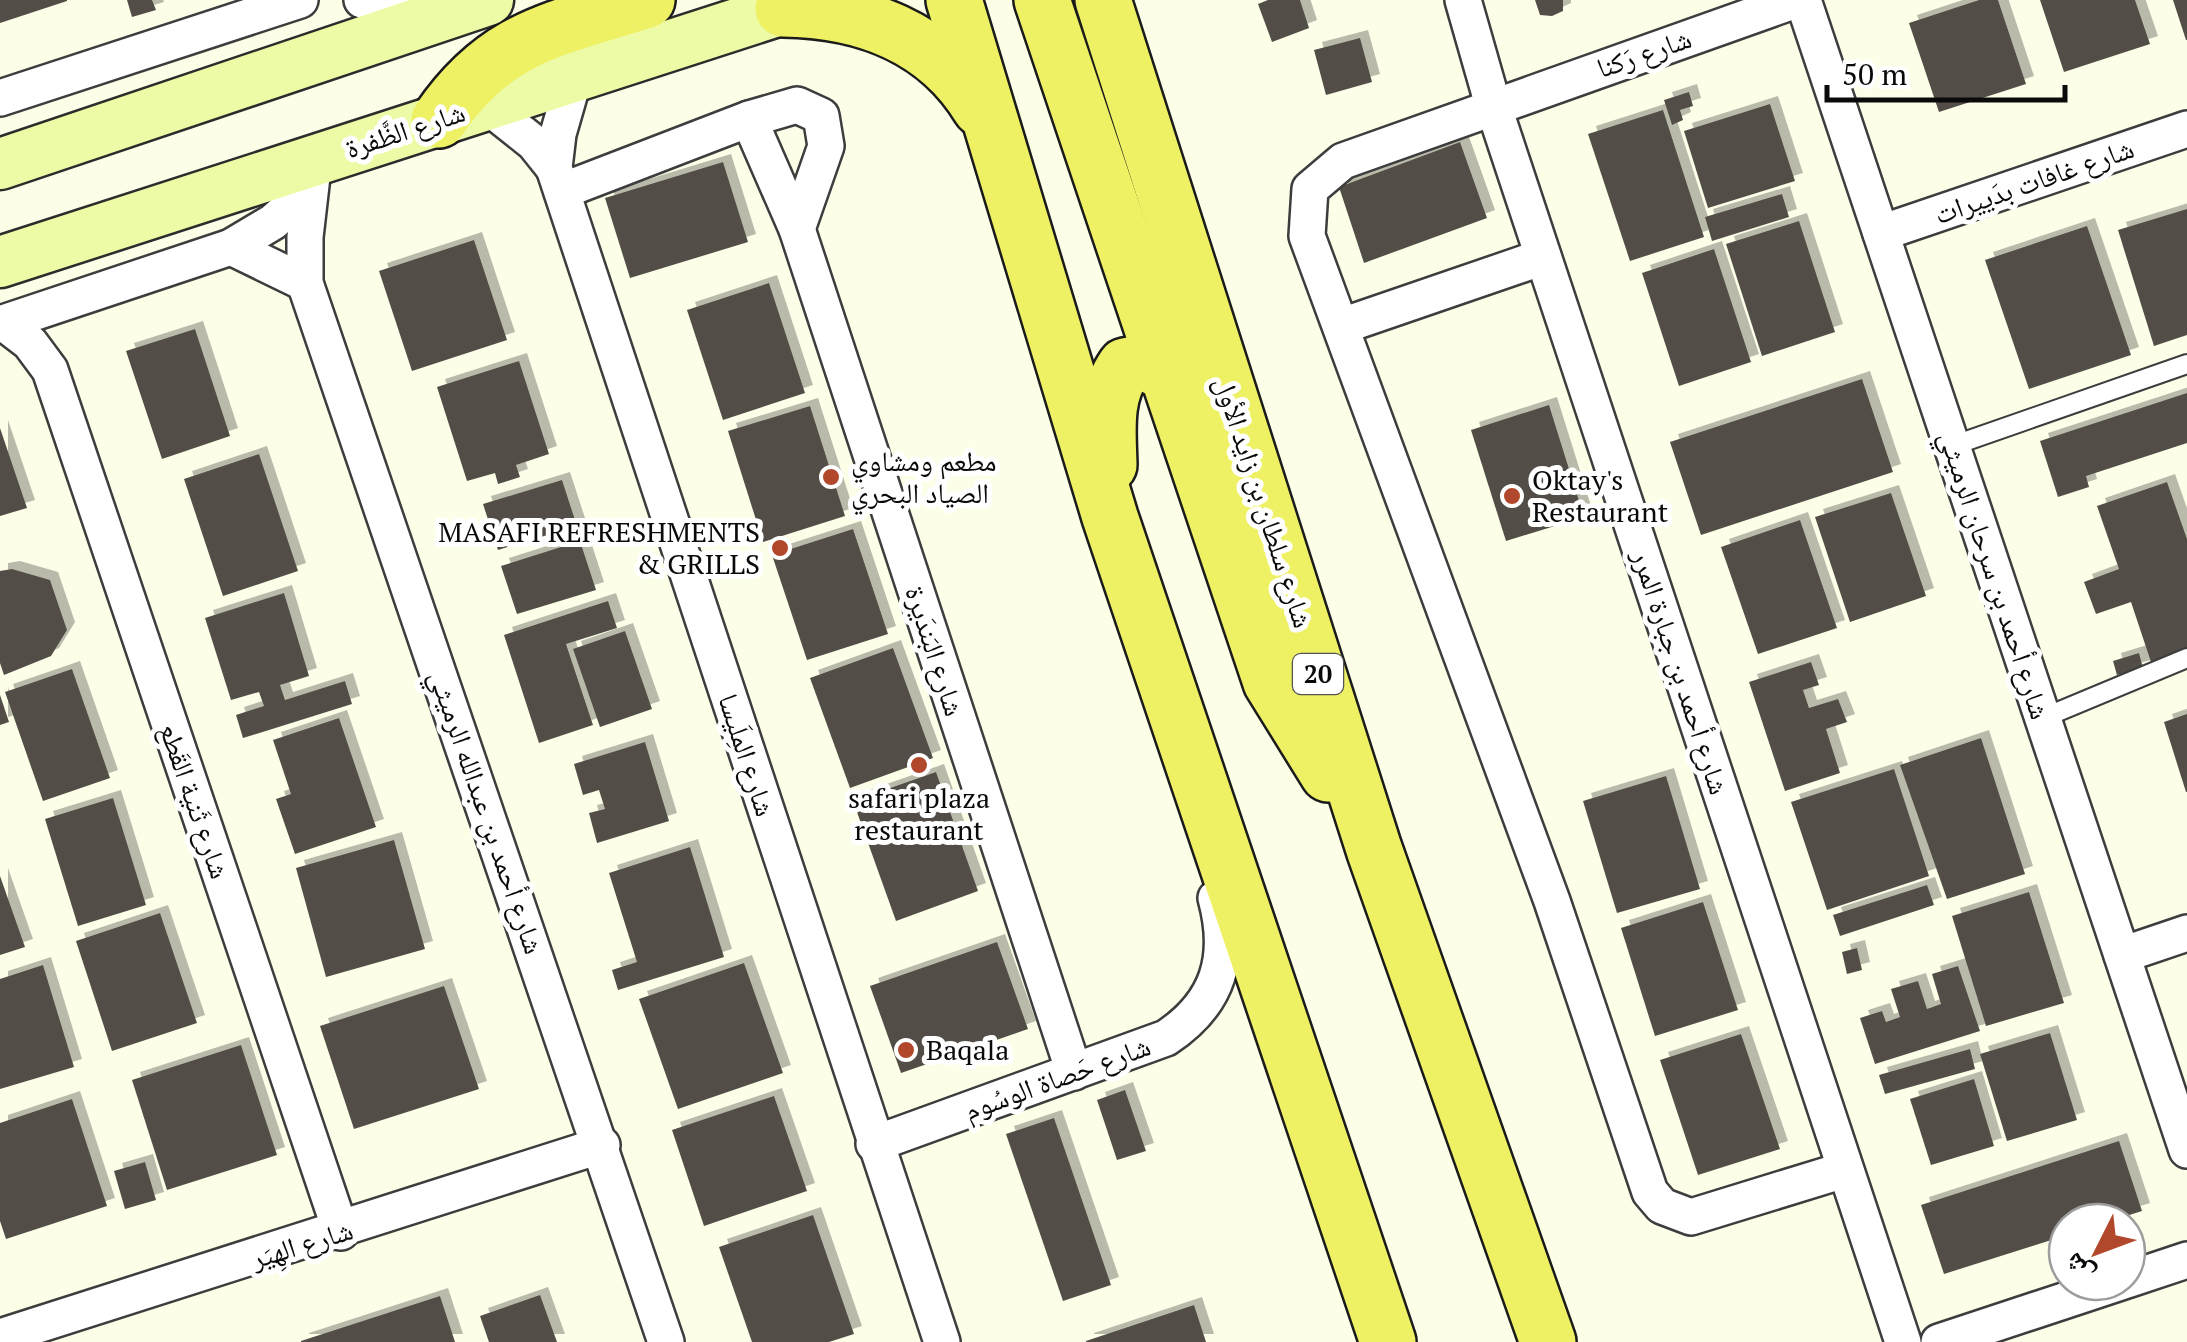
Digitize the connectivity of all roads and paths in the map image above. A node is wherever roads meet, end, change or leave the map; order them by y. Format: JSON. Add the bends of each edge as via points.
{"nodes":[{"id":1,"x":300,"y":0,"type":"edge"},
{"id":2,"x":362,"y":0,"type":"edge"},
{"id":3,"x":488,"y":0,"type":"edge"},
{"id":4,"x":647,"y":0,"type":"edge"},
{"id":5,"x":954,"y":0,"type":"edge"},
{"id":6,"x":1042,"y":0,"type":"edge"},
{"id":7,"x":1464,"y":0,"type":"edge"},
{"id":8,"x":1800,"y":0,"type":"edge"},
{"id":9,"x":797,"y":5,"type":"edge"},
{"id":10,"x":260,"y":8,"type":"edge"},
{"id":11,"x":1114,"y":15,"type":"edge"},
{"id":12,"x":429,"y":20,"type":"junction"},
{"id":13,"x":575,"y":75,"type":"junction"},
{"id":14,"x":0,"y":98,"type":"edge"},
{"id":15,"x":1493,"y":106,"type":"junction"},
{"id":16,"x":462,"y":112,"type":"junction"},
{"id":17,"x":749,"y":119,"type":"junction"},
{"id":18,"x":2187,"y":128,"type":"edge"},
{"id":19,"x":995,"y":131,"type":"junction"},
{"id":20,"x":0,"y":164,"type":"edge"},
{"id":21,"x":311,"y":175,"type":"junction"},
{"id":22,"x":558,"y":180,"type":"junction"},
{"id":23,"x":797,"y":229,"type":"junction"},
{"id":24,"x":1881,"y":233,"type":"junction"},
{"id":25,"x":232,"y":247,"type":"junction"},
{"id":26,"x":1543,"y":257,"type":"junction"},
{"id":27,"x":0,"y":262,"type":"edge"},
{"id":28,"x":305,"y":283,"type":"junction"},
{"id":29,"x":84,"y":296,"type":"junction"},
{"id":30,"x":2,"y":323,"type":"edge"},
{"id":31,"x":1342,"y":326,"type":"junction"},
{"id":32,"x":2187,"y":364,"type":"edge"},
{"id":33,"x":50,"y":370,"type":"junction"},
{"id":34,"x":1165,"y":373,"type":"junction"},
{"id":35,"x":1952,"y":446,"type":"junction"},
{"id":36,"x":1110,"y":517,"type":"junction"},
{"id":37,"x":2187,"y":658,"type":"edge"},
{"id":38,"x":1167,"y":688,"type":"junction"},
{"id":39,"x":2043,"y":718,"type":"junction"},
{"id":40,"x":1374,"y":849,"type":"junction"},
{"id":41,"x":2187,"y":933,"type":"edge"},
{"id":42,"x":2122,"y":955,"type":"junction"},
{"id":43,"x":1074,"y":1072,"type":"junction"},
{"id":44,"x":874,"y":1144,"type":"junction"},
{"id":45,"x":602,"y":1146,"type":"junction"},
{"id":46,"x":2187,"y":1150,"type":"edge"},
{"id":47,"x":1844,"y":1170,"type":"junction"},
{"id":48,"x":341,"y":1232,"type":"junction"},
{"id":49,"x":2187,"y":1260,"type":"edge"},
{"id":50,"x":2147,"y":1273,"type":"edge"},
{"id":51,"x":2060,"y":1302,"type":"edge"},
{"id":52,"x":0,"y":1337,"type":"edge"},
{"id":53,"x":666,"y":1342,"type":"edge"},
{"id":54,"x":942,"y":1342,"type":"edge"},
{"id":55,"x":1388,"y":1342,"type":"edge"},
{"id":56,"x":1548,"y":1342,"type":"edge"},
{"id":57,"x":1903,"y":1342,"type":"edge"},
{"id":58,"x":1938,"y":1342,"type":"edge"}],
"edges":[{"from":1,"to":10,"type":"street"},
{"from":2,"to":12,"type":"street"},
{"from":3,"to":12,"type":"main road"},
{"from":4,"to":16,"type":"main road","via":[[518,42],[475,73]]},
{"from":5,"to":19,"type":"main road"},
{"from":6,"to":34,"type":"main road"},
{"from":7,"to":15,"type":"street","name":"شارع أحمد بن جبارة المرر"},
{"from":8,"to":15,"type":"street","name":"شارع رَكنا"},
{"from":8,"to":24,"type":"street","name":"شارع أحمد بن سرحان الرميثي"},
{"from":9,"to":13,"type":"main road","name":"شارع الظَّفرة"},
{"from":9,"to":19,"type":"main road","via":[[859,16],[936,56],[970,90]]},
{"from":10,"to":14,"type":"street"},
{"from":11,"to":40,"type":"main road","name":"شارع سلطان بن زايد الأول","number":"20"},
{"from":12,"to":20,"type":"main road"},
{"from":13,"to":16,"type":"main road","name":"شارع الظَّفرة"},
{"from":13,"to":22,"type":"street","name":"شارع المِلَيسا","via":[[558,134]]},
{"from":15,"to":26,"type":"street","name":"شارع أحمد بن جبارة المرر"},
{"from":15,"to":31,"type":"street","name":"شارع رَكنا","via":[[1343,161],[1310,189],[1308,236]]},
{"from":16,"to":21,"type":"main road","name":"شارع الظَّفرة"},
{"from":16,"to":22,"type":"street","name":"شارع المِلَيسا","via":[[534,144]]},
{"from":17,"to":22,"type":"street"},
{"from":17,"to":23,"type":"street","name":"شارع البَندَيرة"},
{"from":17,"to":23,"type":"street","via":[[797,105],[811,108],[826,128]]},
{"from":18,"to":24,"type":"street","name":"شارع غافات بدَييرات"},
{"from":19,"to":36,"type":"main road"},
{"from":21,"to":25,"type":"street","via":[[273,222]]},
{"from":21,"to":27,"type":"main road","name":"شارع الظَّفرة"},
{"from":21,"to":28,"type":"street","name":"شارع أحمد بن عبدالله الرميثي"},
{"from":22,"to":44,"type":"street","name":"شارع المِلَيسا"},
{"from":23,"to":43,"type":"street","name":"شارع البَندَيرة"},
{"from":24,"to":35,"type":"street","name":"شارع أحمد بن سرحان الرميثي"},
{"from":25,"to":28,"type":"street"},
{"from":25,"to":29,"type":"street"},
{"from":26,"to":31,"type":"street"},
{"from":26,"to":47,"type":"street","name":"شارع أحمد بن جبارة المرر"},
{"from":28,"to":45,"type":"street","name":"شارع أحمد بن عبدالله الرميثي"},
{"from":29,"to":30,"type":"street"},
{"from":29,"to":33,"type":"street","via":[[57,338]]},
{"from":30,"to":33,"type":"street","name":"شارع ثَنية القَطع","via":[[30,343]]},
{"from":31,"to":47,"type":"street","name":"شارع رَكنا","via":[[1552,901],[1650,1192],[1662,1206],[1691,1217]]},
{"from":32,"to":35,"type":"lane"},
{"from":33,"to":48,"type":"street","name":"شارع ثَنية القَطع"},
{"from":34,"to":36,"type":"main road","via":[[1146,362],[1125,366],[1114,382],[1108,412]]},
{"from":34,"to":40,"type":"main road","via":[[1272,682]]},
{"from":35,"to":39,"type":"street","name":"شارع أحمد بن سرحان الرميثي"},
{"from":36,"to":38,"type":"main road"},
{"from":37,"to":39,"type":"lane"},
{"from":38,"to":43,"type":"street","name":"شارع حَصاة الوسُوم","via":[[1177,758],[1224,929],[1224,960],[1211,990],[1180,1028]]},
{"from":38,"to":55,"type":"main road"},
{"from":39,"to":42,"type":"street","name":"شارع أحمد بن سرحان الرميثي"},
{"from":40,"to":56,"type":"main road","name":"شارع سلطان بن زايد الأول","number":"20"},
{"from":41,"to":42,"type":"street"},
{"from":42,"to":46,"type":"street","name":"شارع أحمد بن سرحان الرميثي"},
{"from":43,"to":44,"type":"street","name":"شارع حَصاة الوسُوم"},
{"from":44,"to":54,"type":"street","name":"شارع المِلَيسا"},
{"from":45,"to":48,"type":"street","name":"شارع الهِيَر"},
{"from":45,"to":53,"type":"street","name":"شارع أحمد بن عبدالله الرميثي"},
{"from":47,"to":57,"type":"street","name":"شارع أحمد بن جبارة المرر"},
{"from":48,"to":52,"type":"street","name":"شارع الهِيَر"},
{"from":49,"to":50,"type":"street"},
{"from":51,"to":58,"type":"street"}]}
